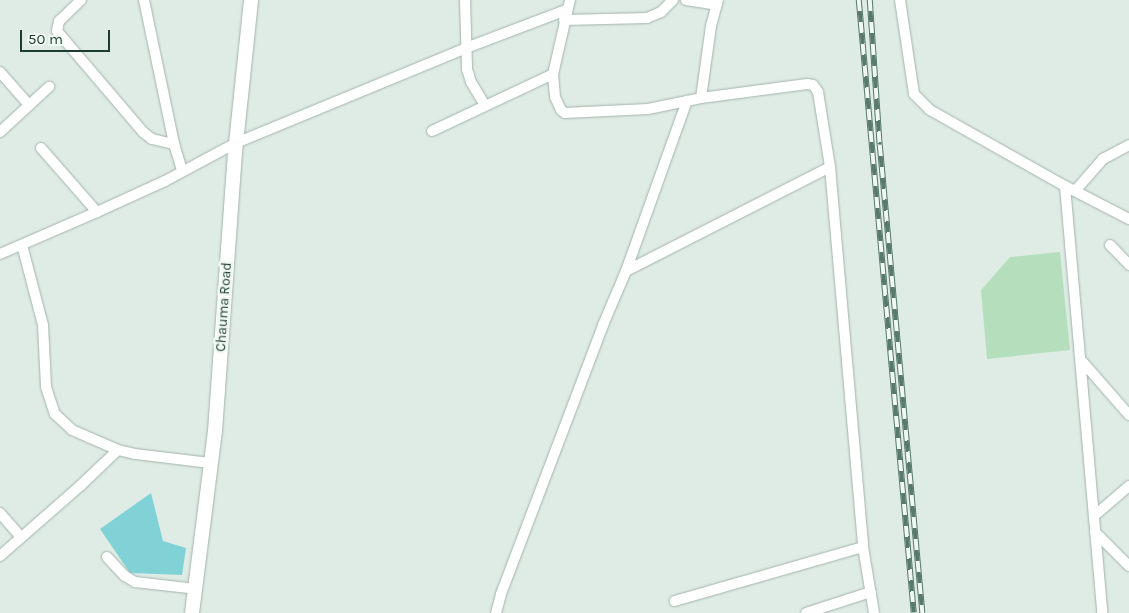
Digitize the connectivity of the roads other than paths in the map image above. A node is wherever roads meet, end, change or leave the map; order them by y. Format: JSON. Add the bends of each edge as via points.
{"nodes":[{"id":1,"x":81,"y":0,"type":"edge"},
{"id":2,"x":144,"y":0,"type":"edge"},
{"id":3,"x":251,"y":0,"type":"edge"},
{"id":4,"x":465,"y":0,"type":"edge"},
{"id":5,"x":673,"y":0,"type":"edge"},
{"id":6,"x":686,"y":0,"type":"edge"},
{"id":7,"x":900,"y":0,"type":"edge"},
{"id":8,"x":718,"y":3,"type":"edge"},
{"id":9,"x":567,"y":10,"type":"edge"},
{"id":10,"x":466,"y":48,"type":"junction"},
{"id":11,"x":0,"y":72,"type":"edge"},
{"id":12,"x":553,"y":74,"type":"junction"},
{"id":13,"x":49,"y":87,"type":"dead end"},
{"id":14,"x":701,"y":98,"type":"junction"},
{"id":15,"x":687,"y":101,"type":"junction"},
{"id":16,"x":29,"y":104,"type":"junction"},
{"id":17,"x":485,"y":105,"type":"junction"},
{"id":18,"x":432,"y":130,"type":"dead end"},
{"id":19,"x":0,"y":132,"type":"edge"},
{"id":20,"x":236,"y":143,"type":"junction"},
{"id":21,"x":174,"y":144,"type":"junction"},
{"id":22,"x":1129,"y":145,"type":"edge"},
{"id":23,"x":41,"y":148,"type":"dead end"},
{"id":24,"x":830,"y":167,"type":"junction"},
{"id":25,"x":182,"y":171,"type":"junction"},
{"id":26,"x":1070,"y":189,"type":"junction"},
{"id":27,"x":97,"y":212,"type":"junction"},
{"id":28,"x":1129,"y":219,"type":"edge"},
{"id":29,"x":22,"y":244,"type":"junction"},
{"id":30,"x":1110,"y":245,"type":"dead end"},
{"id":31,"x":0,"y":254,"type":"edge"},
{"id":32,"x":1129,"y":265,"type":"edge"},
{"id":33,"x":626,"y":270,"type":"junction"},
{"id":34,"x":1081,"y":360,"type":"junction"},
{"id":35,"x":1129,"y":416,"type":"edge"},
{"id":36,"x":118,"y":450,"type":"junction"},
{"id":37,"x":211,"y":463,"type":"junction"},
{"id":38,"x":1129,"y":486,"type":"edge"},
{"id":39,"x":0,"y":513,"type":"edge"},
{"id":40,"x":1094,"y":516,"type":"junction"},
{"id":41,"x":1095,"y":532,"type":"junction"},
{"id":42,"x":21,"y":537,"type":"junction"},
{"id":43,"x":863,"y":547,"type":"junction"},
{"id":44,"x":0,"y":556,"type":"edge"},
{"id":45,"x":108,"y":557,"type":"dead end"},
{"id":46,"x":1129,"y":566,"type":"edge"},
{"id":47,"x":196,"y":589,"type":"junction"},
{"id":48,"x":871,"y":592,"type":"junction"},
{"id":49,"x":675,"y":601,"type":"dead end"},
{"id":50,"x":192,"y":613,"type":"edge"},
{"id":51,"x":496,"y":613,"type":"edge"},
{"id":52,"x":806,"y":613,"type":"edge"},
{"id":53,"x":874,"y":613,"type":"edge"},
{"id":54,"x":1102,"y":613,"type":"edge"}],
"edges":[{"from":1,"to":21,"type":"street","via":[[59,21],[57,32],[143,132],[152,139]]},
{"from":2,"to":21,"type":"street"},
{"from":3,"to":20,"type":"street","name":"Chauma Road"},
{"from":4,"to":10,"type":"street"},
{"from":5,"to":9,"type":"street","via":[[661,12],[647,18]]},
{"from":6,"to":8,"type":"street"},
{"from":7,"to":26,"type":"street","via":[[914,94],[930,110]]},
{"from":8,"to":14,"type":"street"},
{"from":9,"to":10,"type":"street"},
{"from":9,"to":12,"type":"street"},
{"from":10,"to":17,"type":"street","via":[[468,75]]},
{"from":10,"to":20,"type":"street"},
{"from":11,"to":16,"type":"street"},
{"from":12,"to":15,"type":"street","via":[[555,97],[565,113],[648,108]]},
{"from":12,"to":17,"type":"street"},
{"from":13,"to":16,"type":"street"},
{"from":14,"to":15,"type":"street"},
{"from":14,"to":24,"type":"street","via":[[813,85],[818,92]]},
{"from":15,"to":33,"type":"street"},
{"from":16,"to":19,"type":"street"},
{"from":17,"to":18,"type":"street"},
{"from":20,"to":25,"type":"street"},
{"from":20,"to":37,"type":"street","name":"Chauma Road"},
{"from":21,"to":25,"type":"street"},
{"from":22,"to":26,"type":"street","via":[[1103,159]]},
{"from":23,"to":27,"type":"street"},
{"from":24,"to":33,"type":"street"},
{"from":24,"to":43,"type":"street"},
{"from":25,"to":27,"type":"street"},
{"from":26,"to":28,"type":"street"},
{"from":26,"to":34,"type":"street"},
{"from":27,"to":29,"type":"street"},
{"from":29,"to":31,"type":"street"},
{"from":29,"to":36,"type":"street","via":[[43,325],[46,387],[54,414],[72,430]]},
{"from":30,"to":32,"type":"street"},
{"from":33,"to":51,"type":"street"},
{"from":34,"to":35,"type":"street"},
{"from":34,"to":40,"type":"street"},
{"from":36,"to":37,"type":"street"},
{"from":36,"to":42,"type":"street"},
{"from":37,"to":47,"type":"street","name":"Chauma Road"},
{"from":38,"to":40,"type":"street"},
{"from":39,"to":42,"type":"street"},
{"from":40,"to":41,"type":"street"},
{"from":41,"to":46,"type":"street"},
{"from":41,"to":54,"type":"street"},
{"from":42,"to":44,"type":"street"},
{"from":43,"to":48,"type":"street"},
{"from":43,"to":49,"type":"street"},
{"from":45,"to":47,"type":"street","via":[[134,582]]},
{"from":47,"to":50,"type":"street","name":"Chauma Road"},
{"from":48,"to":52,"type":"street"},
{"from":48,"to":53,"type":"street"}]}
